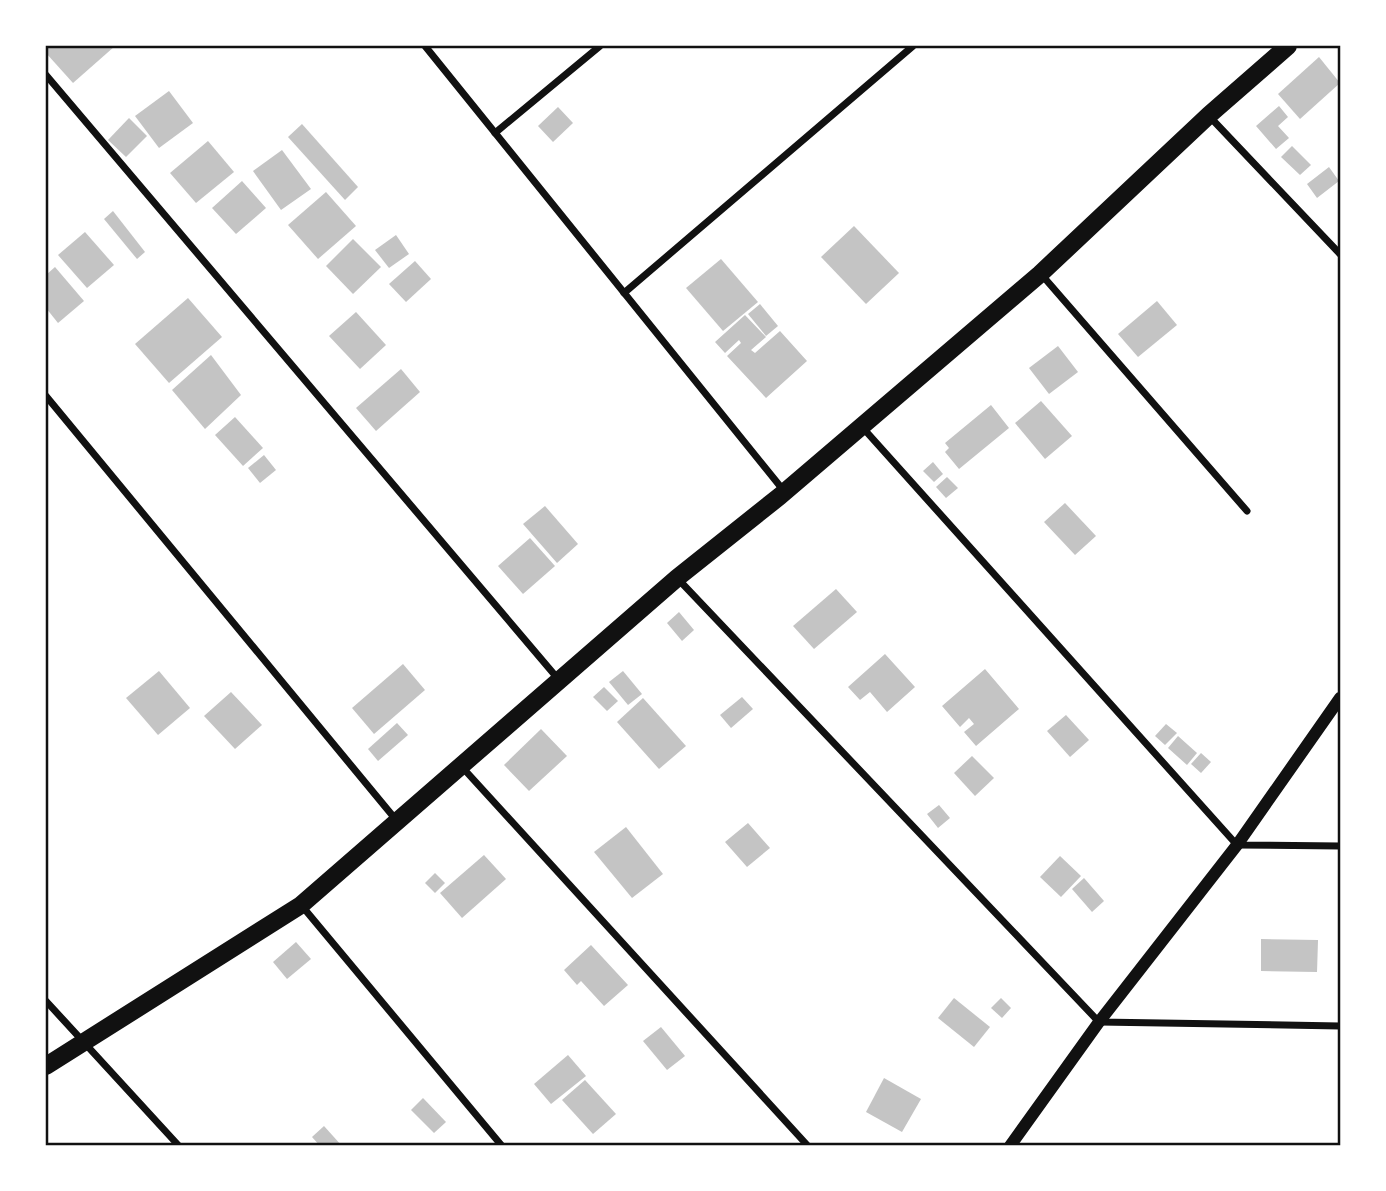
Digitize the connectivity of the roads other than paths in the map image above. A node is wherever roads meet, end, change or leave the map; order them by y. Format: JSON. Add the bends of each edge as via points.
{"nodes":[{"id":1,"x":425,"y":46,"type":"edge"},
{"id":2,"x":600,"y":46,"type":"edge"},
{"id":3,"x":912,"y":46,"type":"edge"},
{"id":4,"x":1288,"y":46,"type":"edge"},
{"id":5,"x":46,"y":75,"type":"edge"},
{"id":6,"x":1209,"y":115,"type":"junction"},
{"id":7,"x":495,"y":133,"type":"junction"},
{"id":8,"x":1340,"y":254,"type":"edge"},
{"id":9,"x":1040,"y":274,"type":"junction"},
{"id":10,"x":624,"y":293,"type":"junction"},
{"id":11,"x":46,"y":396,"type":"edge"},
{"id":12,"x":861,"y":426,"type":"junction"},
{"id":13,"x":784,"y":491,"type":"junction"},
{"id":14,"x":1247,"y":511,"type":"dead end"},
{"id":15,"x":677,"y":578,"type":"junction"},
{"id":16,"x":560,"y":681,"type":"junction"},
{"id":17,"x":1340,"y":698,"type":"edge"},
{"id":18,"x":462,"y":767,"type":"junction"},
{"id":19,"x":397,"y":821,"type":"junction"},
{"id":20,"x":1237,"y":845,"type":"junction"},
{"id":21,"x":1340,"y":846,"type":"edge"},
{"id":22,"x":301,"y":905,"type":"junction"},
{"id":23,"x":46,"y":1000,"type":"edge"},
{"id":24,"x":1100,"y":1022,"type":"junction"},
{"id":25,"x":1340,"y":1026,"type":"edge"},
{"id":26,"x":83,"y":1043,"type":"junction"},
{"id":27,"x":46,"y":1066,"type":"edge"},
{"id":28,"x":179,"y":1146,"type":"edge"},
{"id":29,"x":502,"y":1146,"type":"edge"},
{"id":30,"x":808,"y":1146,"type":"edge"},
{"id":31,"x":1010,"y":1146,"type":"edge"}],
"edges":[{"from":1,"to":7,"type":"street"},
{"from":2,"to":7,"type":"street"},
{"from":3,"to":10,"type":"street"},
{"from":4,"to":6,"type":"main road"},
{"from":5,"to":16,"type":"street"},
{"from":6,"to":8,"type":"street"},
{"from":6,"to":9,"type":"main road"},
{"from":7,"to":10,"type":"street"},
{"from":9,"to":12,"type":"main road"},
{"from":9,"to":14,"type":"street"},
{"from":10,"to":13,"type":"street"},
{"from":11,"to":19,"type":"street"},
{"from":12,"to":13,"type":"main road"},
{"from":12,"to":20,"type":"street"},
{"from":13,"to":15,"type":"main road"},
{"from":15,"to":16,"type":"main road"},
{"from":15,"to":24,"type":"street"},
{"from":16,"to":18,"type":"main road"},
{"from":17,"to":20,"type":"street"},
{"from":18,"to":19,"type":"main road"},
{"from":18,"to":30,"type":"street"},
{"from":19,"to":22,"type":"main road"},
{"from":20,"to":21,"type":"street"},
{"from":20,"to":24,"type":"street"},
{"from":22,"to":26,"type":"main road"},
{"from":22,"to":29,"type":"street"},
{"from":23,"to":26,"type":"street"},
{"from":24,"to":25,"type":"street"},
{"from":24,"to":31,"type":"street"},
{"from":26,"to":27,"type":"main road"},
{"from":26,"to":28,"type":"street"}]}
